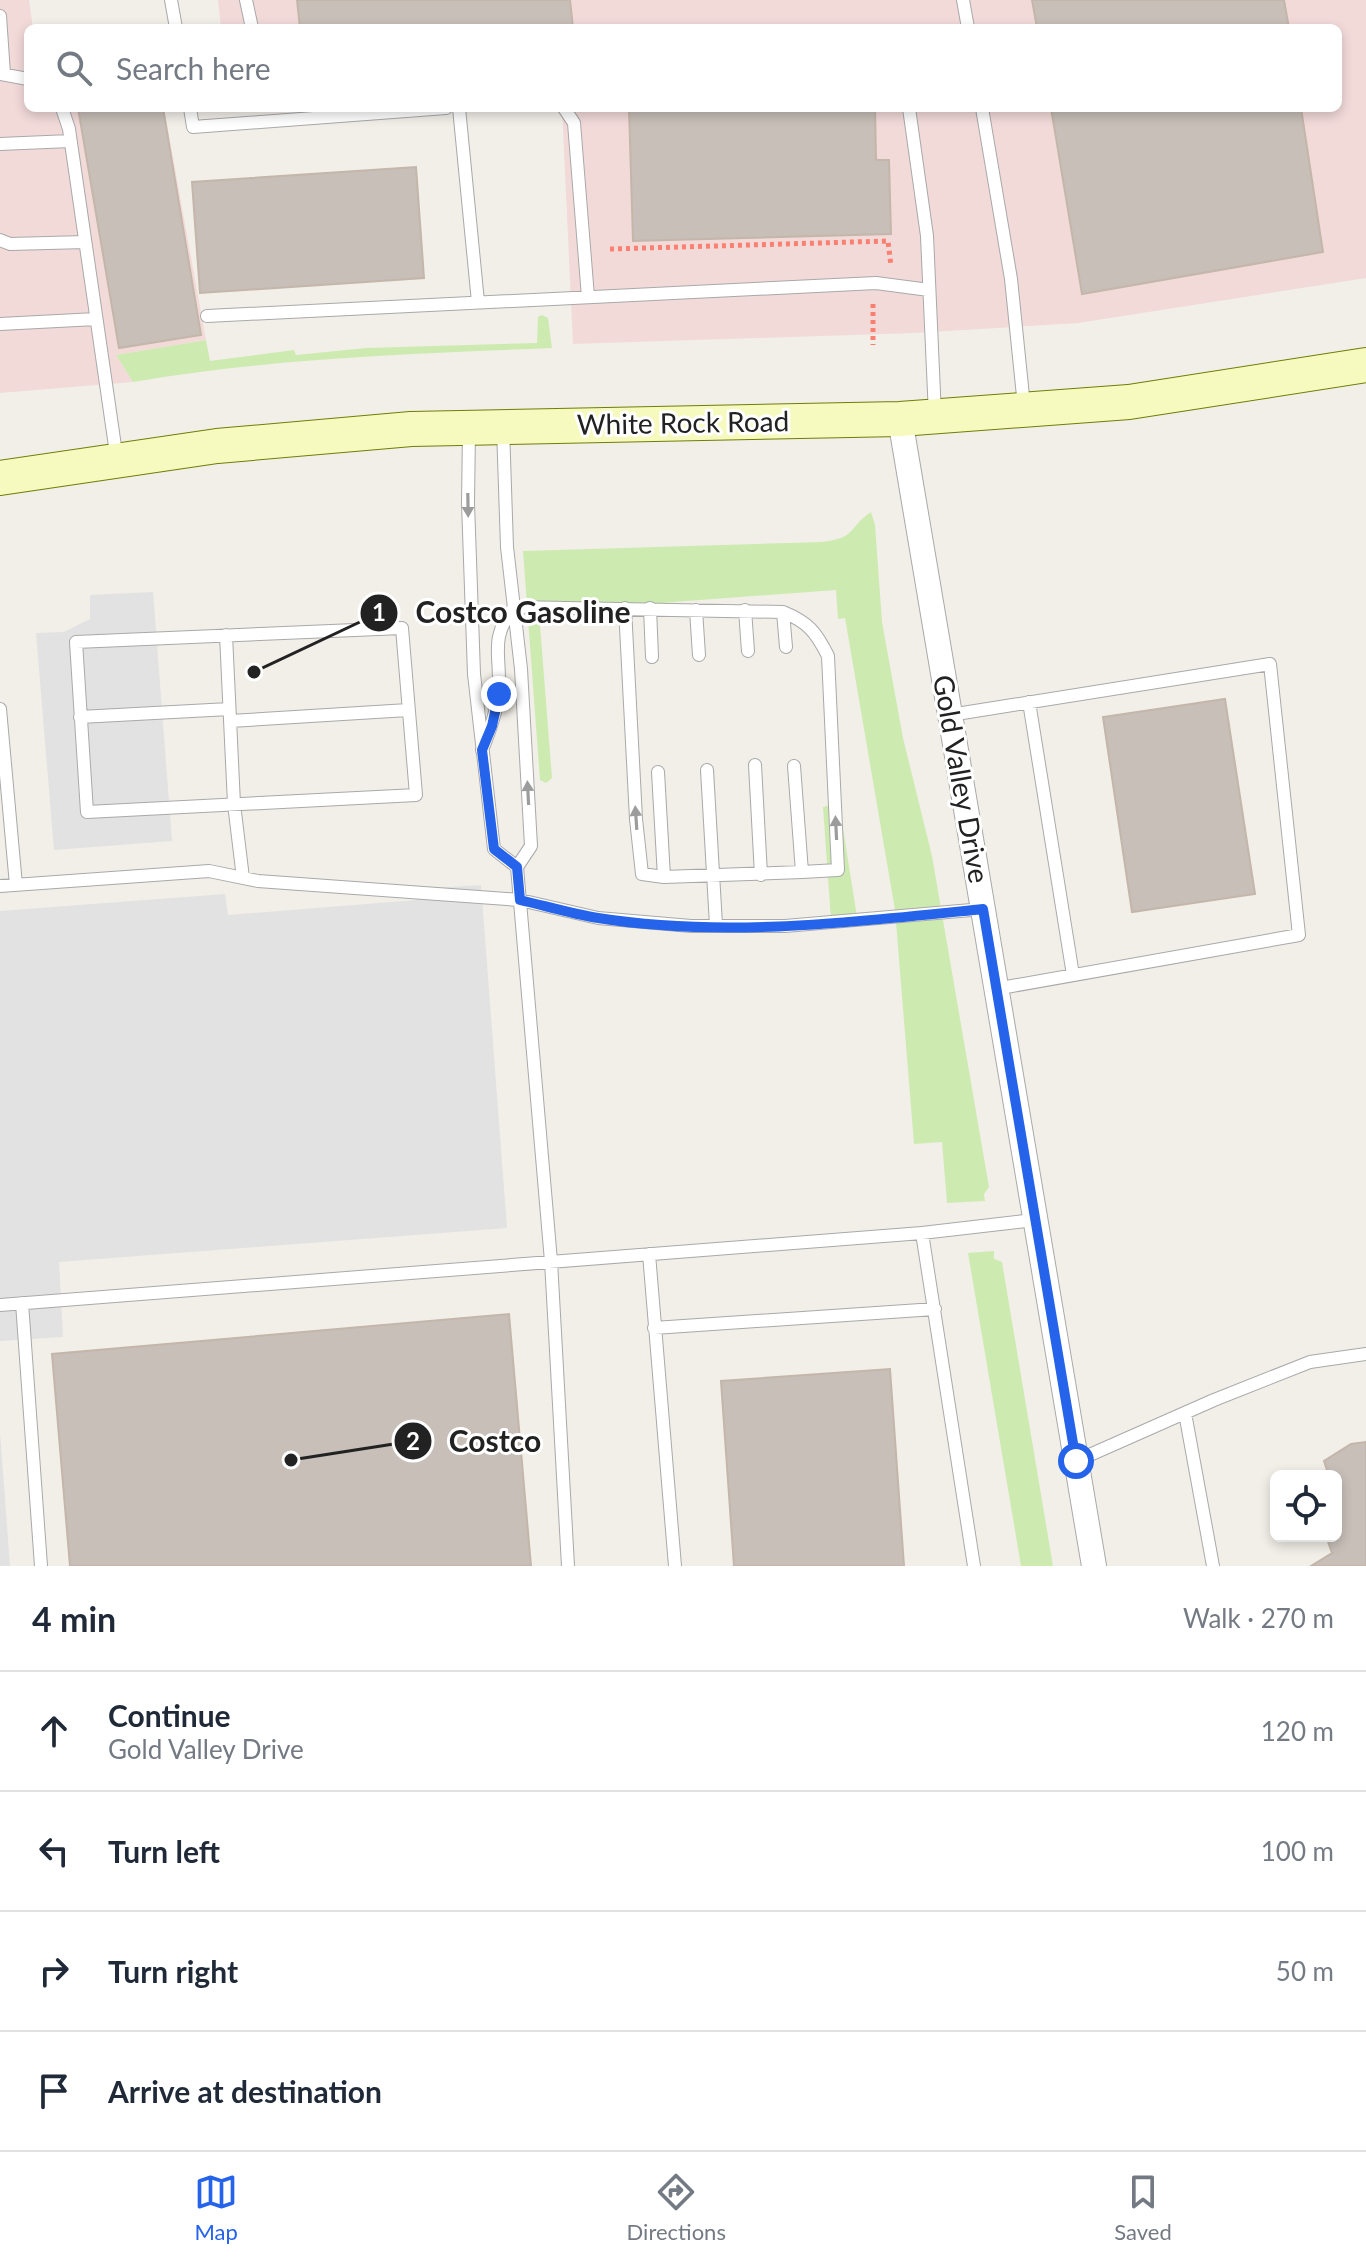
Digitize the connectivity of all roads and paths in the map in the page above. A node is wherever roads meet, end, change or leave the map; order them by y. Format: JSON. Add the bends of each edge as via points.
{"nodes":[{"id":1,"x":171,"y":0,"type":"edge"},
{"id":2,"x":246,"y":0,"type":"edge"},
{"id":3,"x":963,"y":0,"type":"edge"},
{"id":4,"x":0,"y":16,"type":"edge"},
{"id":5,"x":175,"y":24,"type":"edge"},
{"id":6,"x":251,"y":24,"type":"edge"},
{"id":7,"x":967,"y":24,"type":"edge"},
{"id":8,"x":2,"y":74,"type":"edge"},
{"id":9,"x":24,"y":78,"type":"edge"},
{"id":10,"x":63,"y":112,"type":"edge"},
{"id":11,"x":191,"y":112,"type":"edge"},
{"id":12,"x":327,"y":112,"type":"edge"},
{"id":13,"x":459,"y":112,"type":"edge"},
{"id":14,"x":568,"y":112,"type":"edge"},
{"id":15,"x":910,"y":112,"type":"edge"},
{"id":16,"x":983,"y":112,"type":"edge"},
{"id":17,"x":268,"y":114,"type":"edge"},
{"id":18,"x":70,"y":141,"type":"junction"},
{"id":19,"x":0,"y":144,"type":"edge"},
{"id":20,"x":0,"y":240,"type":"edge"},
{"id":21,"x":85,"y":242,"type":"junction"},
{"id":22,"x":610,"y":249,"type":"dead end"},
{"id":23,"x":882,"y":284,"type":"junction"},
{"id":24,"x":929,"y":290,"type":"junction"},
{"id":25,"x":588,"y":297,"type":"junction"},
{"id":26,"x":478,"y":302,"type":"junction"},
{"id":27,"x":207,"y":316,"type":"dead end"},
{"id":28,"x":96,"y":319,"type":"junction"},
{"id":29,"x":0,"y":324,"type":"edge"},
{"id":30,"x":873,"y":345,"type":"dead end"},
{"id":31,"x":1366,"y":365,"type":"edge"},
{"id":32,"x":1025,"y":410,"type":"junction"},
{"id":33,"x":935,"y":416,"type":"junction"},
{"id":34,"x":900,"y":419,"type":"junction"},
{"id":35,"x":486,"y":427,"type":"junction"},
{"id":36,"x":117,"y":461,"type":"junction"},
{"id":37,"x":0,"y":478,"type":"edge"},
{"id":38,"x":514,"y":607,"type":"junction"},
{"id":39,"x":625,"y":608,"type":"junction"},
{"id":40,"x":650,"y":608,"type":"junction"},
{"id":41,"x":696,"y":610,"type":"junction"},
{"id":42,"x":745,"y":610,"type":"junction"},
{"id":43,"x":783,"y":612,"type":"junction"},
{"id":44,"x":226,"y":635,"type":"junction"},
{"id":45,"x":786,"y":647,"type":"dead end"},
{"id":46,"x":748,"y":651,"type":"dead end"},
{"id":47,"x":699,"y":655,"type":"dead end"},
{"id":48,"x":652,"y":657,"type":"dead end"},
{"id":49,"x":1029,"y":702,"type":"junction"},
{"id":50,"x":0,"y":709,"type":"edge"},
{"id":51,"x":408,"y":710,"type":"junction"},
{"id":52,"x":230,"y":715,"type":"junction"},
{"id":53,"x":950,"y":715,"type":"junction"},
{"id":54,"x":80,"y":717,"type":"junction"},
{"id":55,"x":482,"y":750,"type":"junction"},
{"id":56,"x":755,"y":765,"type":"dead end"},
{"id":57,"x":794,"y":766,"type":"dead end"},
{"id":58,"x":707,"y":770,"type":"dead end"},
{"id":59,"x":658,"y":772,"type":"dead end"},
{"id":60,"x":234,"y":804,"type":"junction"},
{"id":61,"x":517,"y":867,"type":"junction"},
{"id":62,"x":802,"y":872,"type":"junction"},
{"id":63,"x":714,"y":875,"type":"junction"},
{"id":64,"x":761,"y":875,"type":"junction"},
{"id":65,"x":664,"y":877,"type":"junction"},
{"id":66,"x":243,"y":878,"type":"junction"},
{"id":67,"x":16,"y":885,"type":"junction"},
{"id":68,"x":0,"y":886,"type":"edge"},
{"id":69,"x":520,"y":900,"type":"junction"},
{"id":70,"x":983,"y":909,"type":"junction"},
{"id":71,"x":716,"y":925,"type":"junction"},
{"id":72,"x":1073,"y":975,"type":"junction"},
{"id":73,"x":995,"y":989,"type":"junction"},
{"id":74,"x":1034,"y":1220,"type":"junction"},
{"id":75,"x":922,"y":1233,"type":"junction"},
{"id":76,"x":649,"y":1254,"type":"junction"},
{"id":77,"x":551,"y":1261,"type":"junction"},
{"id":78,"x":22,"y":1303,"type":"junction"},
{"id":79,"x":0,"y":1305,"type":"edge"},
{"id":80,"x":935,"y":1309,"type":"junction"},
{"id":81,"x":654,"y":1328,"type":"junction"},
{"id":82,"x":1366,"y":1354,"type":"edge"},
{"id":83,"x":1185,"y":1413,"type":"junction"},
{"id":84,"x":1076,"y":1461,"type":"junction"},
{"id":85,"x":41,"y":1566,"type":"edge"},
{"id":86,"x":568,"y":1566,"type":"edge"},
{"id":87,"x":675,"y":1566,"type":"edge"},
{"id":88,"x":974,"y":1566,"type":"edge"},
{"id":89,"x":1094,"y":1566,"type":"edge"},
{"id":90,"x":1213,"y":1566,"type":"edge"}],
"edges":[{"from":1,"to":5,"type":"lane"},
{"from":2,"to":6,"type":"lane"},
{"from":3,"to":7,"type":"lane"},
{"from":4,"to":8,"type":"lane"},
{"from":8,"to":9,"type":"lane"},
{"from":10,"to":18,"type":"lane"},
{"from":11,"to":17,"type":"lane","via":[[193,127]]},
{"from":12,"to":17,"type":"lane"},
{"from":13,"to":26,"type":"lane"},
{"from":14,"to":25,"type":"lane","via":[[574,123]]},
{"from":15,"to":24,"type":"lane"},
{"from":16,"to":32,"type":"lane","via":[[1011,279]]},
{"from":18,"to":19,"type":"lane"},
{"from":18,"to":21,"type":"lane"},
{"from":20,"to":21,"type":"lane"},
{"from":21,"to":28,"type":"lane"},
{"from":22,"to":23,"type":"path","via":[[888,241],[891,265]]},
{"from":23,"to":24,"type":"lane"},
{"from":23,"to":25,"type":"lane"},
{"from":23,"to":30,"type":"path","via":[[871,307]]},
{"from":24,"to":33,"type":"lane"},
{"from":25,"to":26,"type":"lane"},
{"from":26,"to":27,"type":"lane"},
{"from":28,"to":29,"type":"lane"},
{"from":28,"to":36,"type":"lane"},
{"from":31,"to":32,"type":"main road","name":"White Rock Road","via":[[1129,402]]},
{"from":32,"to":33,"type":"main road","name":"White Rock Road"},
{"from":33,"to":34,"type":"main road","name":"White Rock Road"},
{"from":34,"to":35,"type":"main road","name":"White Rock Road"},
{"from":34,"to":53,"type":"street","name":"Gold Valley Drive"},
{"from":35,"to":36,"type":"main road","name":"White Rock Road","via":[[217,446]]},
{"from":35,"to":38,"type":"lane"},
{"from":35,"to":55,"type":"lane","one_way":true,"via":[[468,503]]},
{"from":36,"to":37,"type":"main road","name":"White Rock Road"},
{"from":38,"to":39,"type":"lane"},
{"from":38,"to":55,"type":"lane","via":[[497,640],[499,694]]},
{"from":61,"to":38,"type":"lane","one_way":true,"via":[[531,846]]},
{"from":39,"to":40,"type":"lane"},
{"from":65,"to":39,"type":"lane","one_way":true,"via":[[642,874]]},
{"from":40,"to":41,"type":"lane"},
{"from":40,"to":48,"type":"lane"},
{"from":41,"to":42,"type":"lane"},
{"from":41,"to":47,"type":"lane"},
{"from":42,"to":43,"type":"lane"},
{"from":42,"to":46,"type":"lane"},
{"from":43,"to":45,"type":"lane"},
{"from":62,"to":43,"type":"lane","one_way":true,"via":[[838,870],[828,656],[803,620]]},
{"from":44,"to":51,"type":"lane","via":[[402,628]]},
{"from":44,"to":52,"type":"lane"},
{"from":44,"to":54,"type":"lane","via":[[76,642]]},
{"from":49,"to":53,"type":"lane"},
{"from":49,"to":72,"type":"lane"},
{"from":49,"to":72,"type":"lane","via":[[1270,664],[1299,935]]},
{"from":50,"to":67,"type":"lane"},
{"from":51,"to":52,"type":"lane"},
{"from":51,"to":60,"type":"lane","via":[[416,795]]},
{"from":52,"to":54,"type":"lane"},
{"from":52,"to":60,"type":"lane"},
{"from":53,"to":70,"type":"street","name":"Gold Valley Drive"},
{"from":54,"to":60,"type":"lane","via":[[87,812]]},
{"from":55,"to":61,"type":"lane","via":[[494,849]]},
{"from":56,"to":64,"type":"lane"},
{"from":57,"to":62,"type":"lane"},
{"from":58,"to":63,"type":"lane"},
{"from":59,"to":65,"type":"lane"},
{"from":60,"to":66,"type":"lane"},
{"from":61,"to":69,"type":"lane"},
{"from":62,"to":64,"type":"lane"},
{"from":63,"to":64,"type":"lane"},
{"from":63,"to":65,"type":"lane"},
{"from":63,"to":71,"type":"lane"},
{"from":66,"to":67,"type":"lane","via":[[209,871]]},
{"from":66,"to":69,"type":"lane"},
{"from":67,"to":68,"type":"lane"},
{"from":69,"to":71,"type":"lane","via":[[598,918]]},
{"from":69,"to":77,"type":"lane"},
{"from":70,"to":71,"type":"lane","via":[[785,926]]},
{"from":70,"to":73,"type":"street","name":"Gold Valley Drive"},
{"from":72,"to":73,"type":"lane"},
{"from":73,"to":74,"type":"street","name":"Gold Valley Drive"},
{"from":74,"to":75,"type":"lane"},
{"from":74,"to":84,"type":"street","name":"Gold Valley Drive"},
{"from":75,"to":76,"type":"lane"},
{"from":75,"to":80,"type":"lane"},
{"from":76,"to":77,"type":"lane"},
{"from":76,"to":81,"type":"lane"},
{"from":77,"to":78,"type":"lane"},
{"from":77,"to":86,"type":"lane"},
{"from":78,"to":79,"type":"lane"},
{"from":78,"to":85,"type":"lane"},
{"from":80,"to":81,"type":"lane"},
{"from":80,"to":88,"type":"lane"},
{"from":81,"to":87,"type":"lane"},
{"from":82,"to":83,"type":"lane","via":[[1310,1362]]},
{"from":83,"to":84,"type":"lane"},
{"from":83,"to":90,"type":"lane"},
{"from":84,"to":89,"type":"street","name":"Gold Valley Drive"}]}
